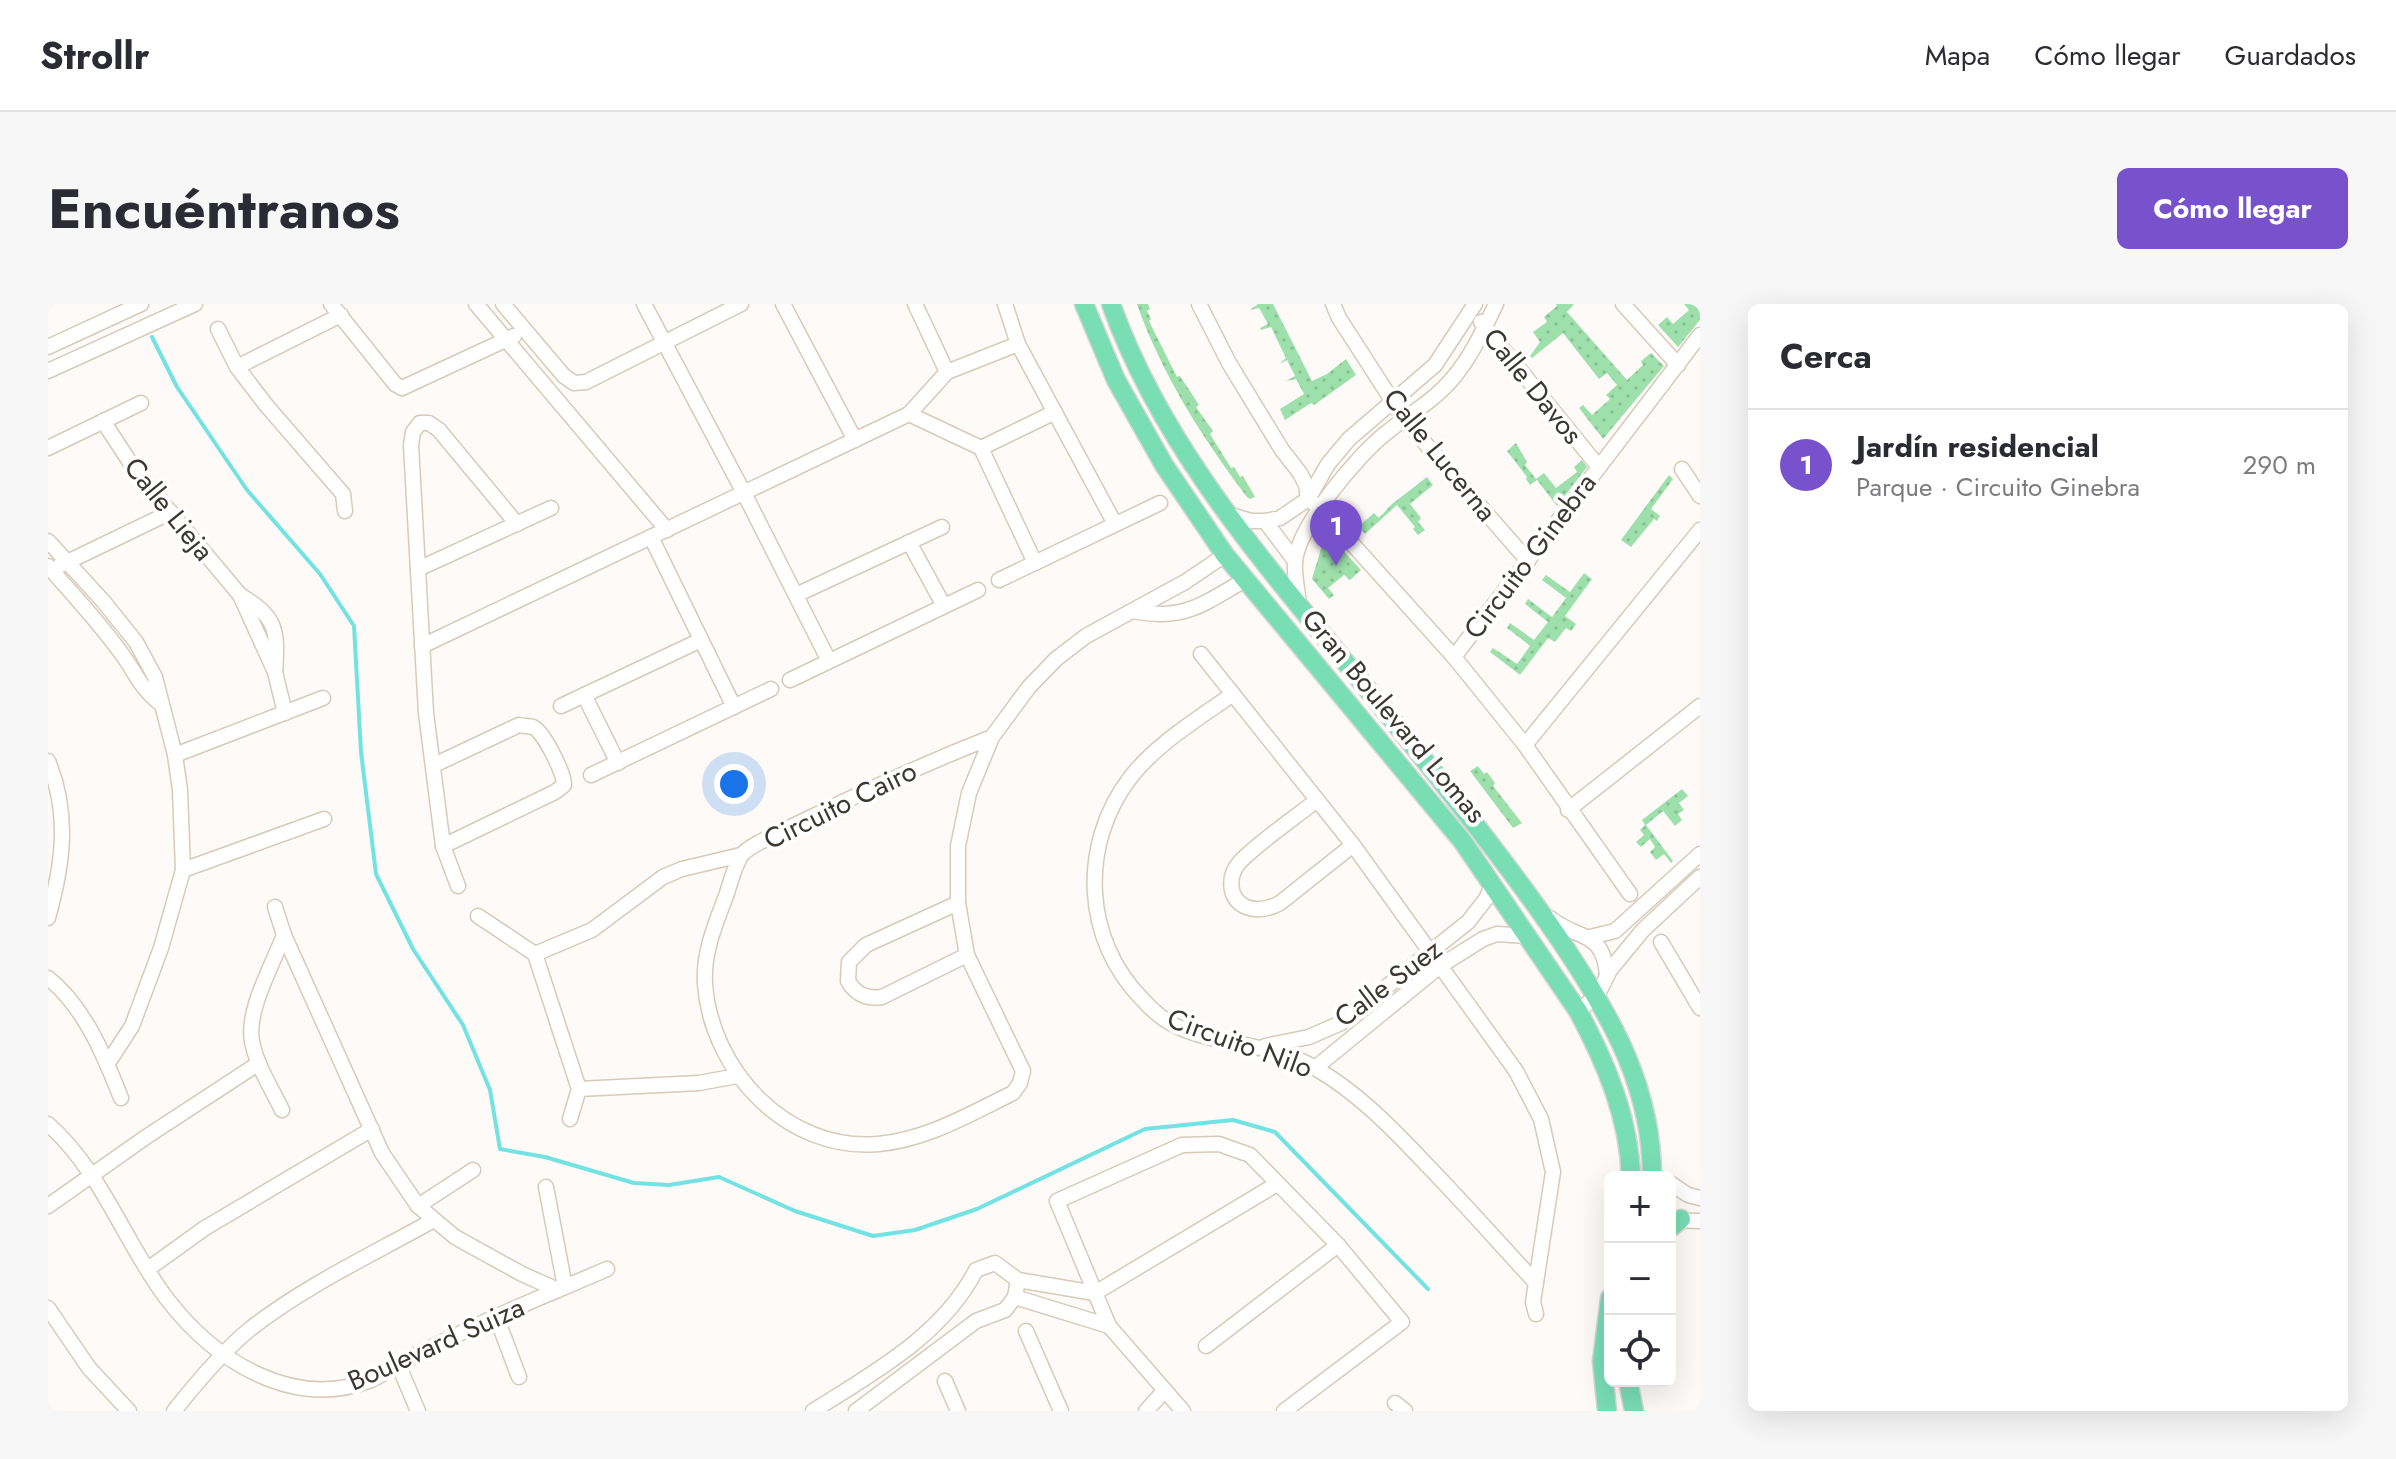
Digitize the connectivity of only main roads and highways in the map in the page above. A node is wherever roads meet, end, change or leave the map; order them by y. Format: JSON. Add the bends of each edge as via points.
{"nodes":[{"id":1,"x":1084,"y":304,"type":"edge"},
{"id":2,"x":1111,"y":304,"type":"edge"},
{"id":3,"x":1323,"y":635,"type":"junction"},
{"id":4,"x":1303,"y":649,"type":"junction"},
{"id":5,"x":1630,"y":1171,"type":"edge"},
{"id":6,"x":1654,"y":1171,"type":"edge"},
{"id":7,"x":1608,"y":1315,"type":"edge"},
{"id":8,"x":1629,"y":1387,"type":"edge"},
{"id":9,"x":1607,"y":1411,"type":"edge"},
{"id":10,"x":1634,"y":1411,"type":"edge"}],
"edges":[{"from":1,"to":4,"type":"main road","name":"Gran Boulevard Lomas","via":[[1116,380],[1164,465],[1225,555]]},
{"from":2,"to":3,"type":"main road","name":"Gran Boulevard Lomas","via":[[1148,388],[1224,513]]},
{"from":3,"to":4,"type":"main road"},
{"from":3,"to":6,"type":"main road","name":"Gran Boulevard Lomas","via":[[1539,908],[1597,996],[1642,1098]]},
{"from":4,"to":5,"type":"main road","name":"Gran Boulevard Lomas","via":[[1463,842],[1578,1011],[1614,1089]]},
{"from":7,"to":9,"type":"main road","via":[[1602,1361]]},
{"from":8,"to":10,"type":"main road"}]}
